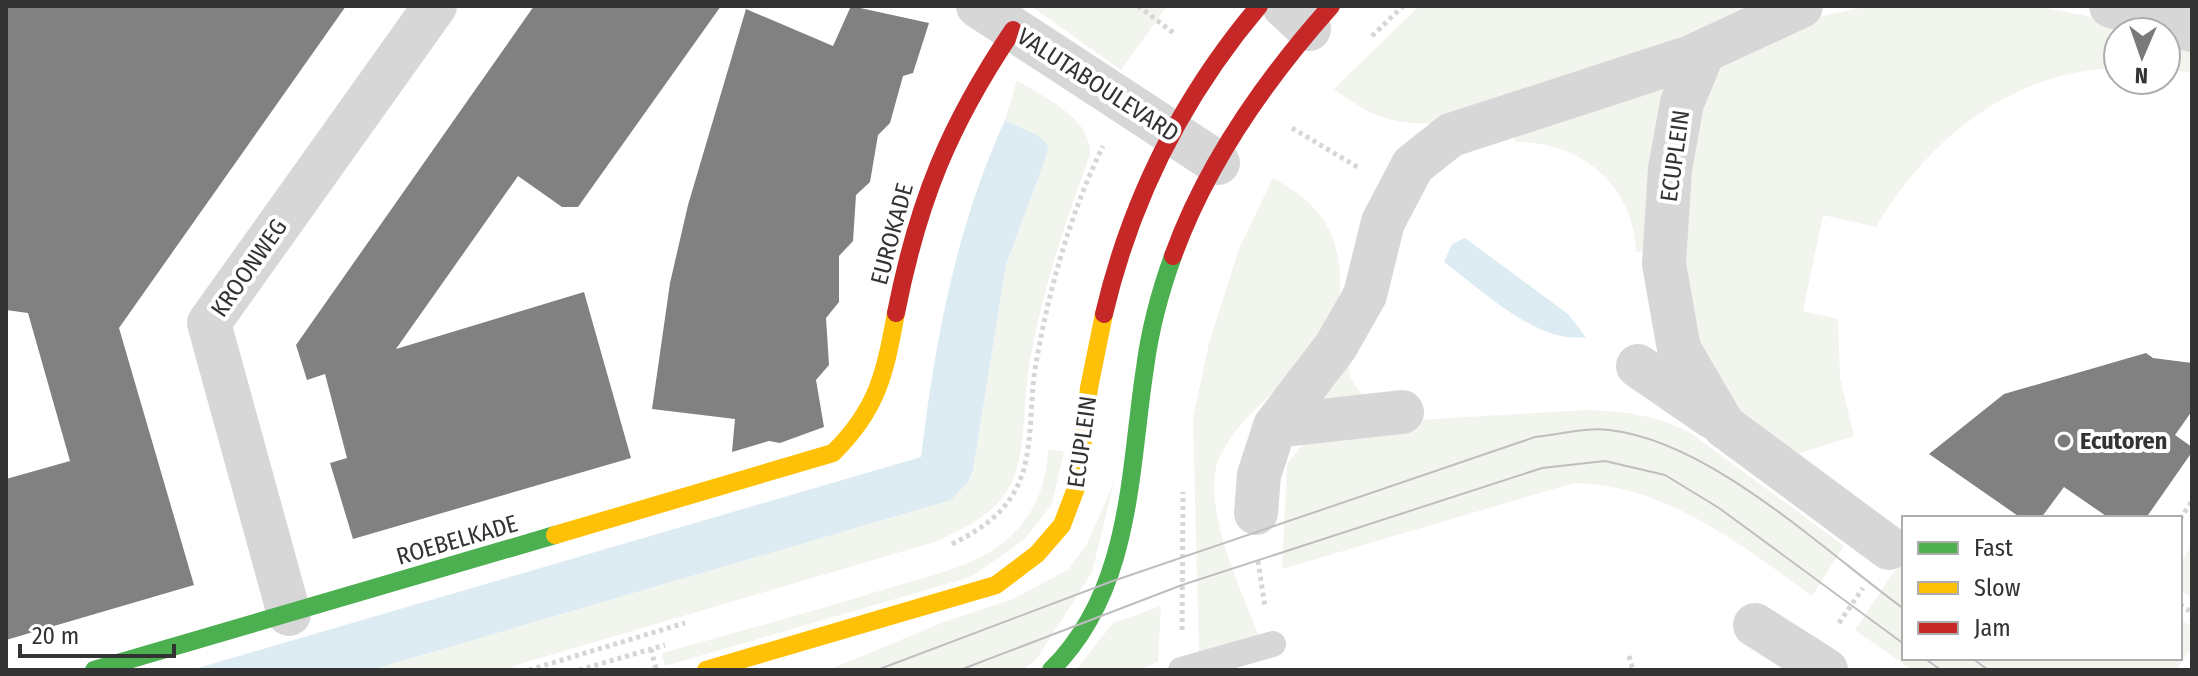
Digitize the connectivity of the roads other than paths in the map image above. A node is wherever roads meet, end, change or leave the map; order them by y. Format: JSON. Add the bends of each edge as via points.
{"nodes":[{"id":1,"x":435,"y":6,"type":"edge"},
{"id":2,"x":1259,"y":6,"type":"edge"},
{"id":3,"x":1801,"y":6,"type":"edge"},
{"id":4,"x":2111,"y":6,"type":"edge"},
{"id":5,"x":1308,"y":14,"type":"edge"},
{"id":6,"x":996,"y":18,"type":"edge"},
{"id":7,"x":2192,"y":30,"type":"edge"},
{"id":8,"x":1703,"y":52,"type":"junction"},
{"id":9,"x":1168,"y":132,"type":"junction"},
{"id":10,"x":1218,"y":163,"type":"junction"},
{"id":11,"x":1638,"y":366,"type":"dead end"},
{"id":12,"x":1402,"y":412,"type":"dead end"},
{"id":13,"x":1275,"y":426,"type":"junction"},
{"id":14,"x":1724,"y":426,"type":"junction"},
{"id":15,"x":833,"y":453,"type":"joint"},
{"id":16,"x":1256,"y":513,"type":"road end"},
{"id":17,"x":1889,"y":548,"type":"road end"},
{"id":18,"x":289,"y":614,"type":"junction"},
{"id":19,"x":1755,"y":625,"type":"dead end"},
{"id":20,"x":1273,"y":644,"type":"road end"},
{"id":21,"x":1819,"y":666,"type":"edge"},
{"id":22,"x":94,"y":670,"type":"edge"},
{"id":23,"x":706,"y":670,"type":"edge"},
{"id":24,"x":1051,"y":670,"type":"edge"},
{"id":25,"x":1181,"y":670,"type":"edge"}],
"edges":[{"from":1,"to":18,"type":"street","name":"KROONWEG","via":[[209,323]]},
{"from":2,"to":9,"type":"main road","name":"ECUPLEIN","via":[[1211,64]]},
{"from":3,"to":8,"type":"street"},
{"from":4,"to":7,"type":"street"},
{"from":5,"to":10,"type":"main road"},
{"from":6,"to":9,"type":"street","name":"VALUTABOULEVARD"},
{"from":6,"to":15,"type":"main road","name":"EUROKADE","via":[[972,90],[931,177],[900,291],[886,377],[860,430]]},
{"from":8,"to":13,"type":"street","via":[[1498,131],[1451,135],[1413,165],[1383,222],[1358,323]]},
{"from":8,"to":14,"type":"street","name":"ECUPLEIN","via":[[1682,103],[1657,265],[1679,349]]},
{"from":9,"to":10,"type":"street","name":"VALUTABOULEVARD"},
{"from":9,"to":23,"type":"main road","name":"ECUPLEIN","via":[[1117,266],[1089,390],[1078,487],[1053,538],[996,585]]},
{"from":10,"to":24,"type":"main road","via":[[1183,231],[1152,327],[1128,514],[1110,582],[1091,618]]},
{"from":11,"to":14,"type":"street","name":"ECUPLEIN"},
{"from":12,"to":13,"type":"street"},
{"from":13,"to":16,"type":"street","via":[[1259,475]]},
{"from":14,"to":17,"type":"street","name":"ECUPLEIN"},
{"from":15,"to":18,"type":"main road","name":"ROEBELKADE"},
{"from":18,"to":22,"type":"main road","name":"ROEBELKADE"},
{"from":19,"to":21,"type":"street"},
{"from":20,"to":25,"type":"lane"}]}
